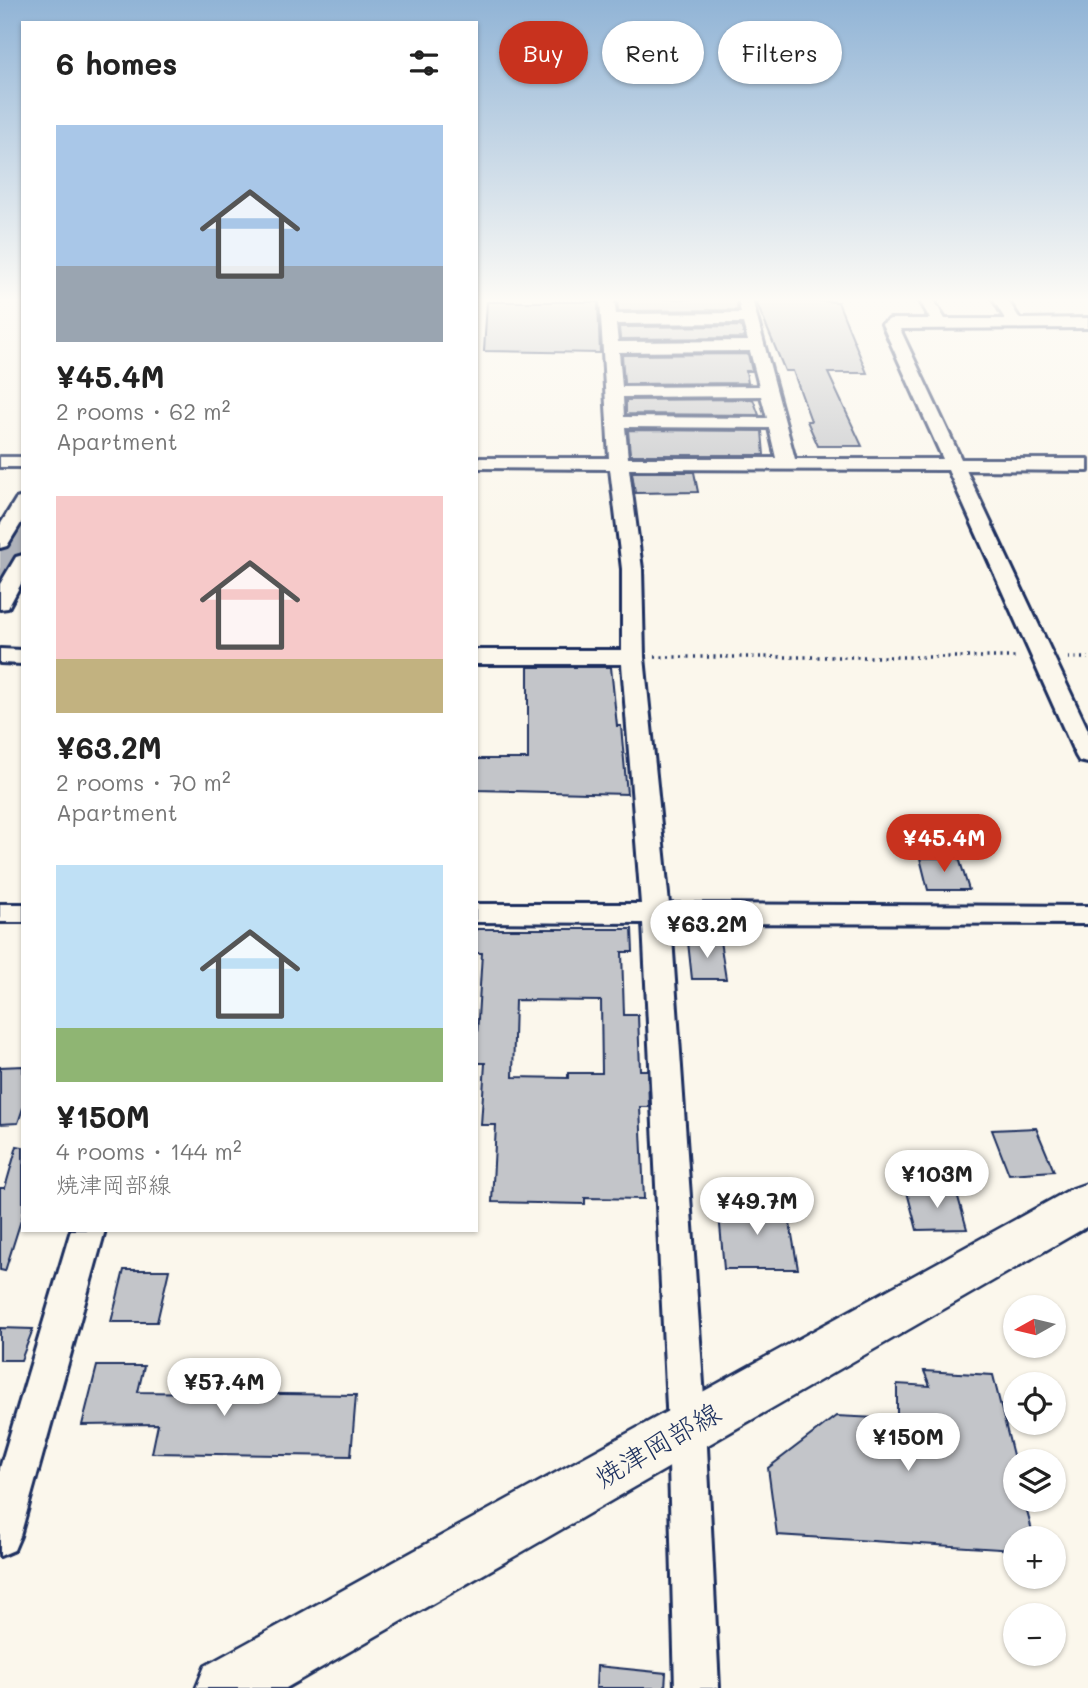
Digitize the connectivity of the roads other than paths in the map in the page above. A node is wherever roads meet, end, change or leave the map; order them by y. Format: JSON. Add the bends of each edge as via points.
{"nodes":[{"id":1,"x":613,"y":378,"type":"edge"},
{"id":2,"x":765,"y":378,"type":"edge"},
{"id":3,"x":914,"y":378,"type":"edge"},
{"id":4,"x":688,"y":380,"type":"joint"},
{"id":5,"x":769,"y":391,"type":"junction"},
{"id":6,"x":614,"y":392,"type":"junction"},
{"id":7,"x":616,"y":422,"type":"junction"},
{"id":8,"x":777,"y":423,"type":"junction"},
{"id":9,"x":0,"y":462,"type":"edge"},
{"id":10,"x":21,"y":462,"type":"edge"},
{"id":11,"x":478,"y":463,"type":"edge"},
{"id":12,"x":620,"y":464,"type":"junction"},
{"id":13,"x":787,"y":464,"type":"junction"},
{"id":14,"x":954,"y":465,"type":"junction"},
{"id":15,"x":1088,"y":465,"type":"edge"},
{"id":16,"x":21,"y":506,"type":"edge"},
{"id":17,"x":0,"y":542,"type":"edge"},
{"id":18,"x":21,"y":565,"type":"edge"},
{"id":19,"x":0,"y":603,"type":"edge"},
{"id":20,"x":0,"y":656,"type":"edge"},
{"id":21,"x":21,"y":657,"type":"edge"},
{"id":22,"x":478,"y":657,"type":"edge"},
{"id":23,"x":633,"y":657,"type":"junction"},
{"id":24,"x":1088,"y":756,"type":"edge"},
{"id":25,"x":0,"y":913,"type":"edge"},
{"id":26,"x":21,"y":913,"type":"edge"},
{"id":27,"x":478,"y":913,"type":"edge"},
{"id":28,"x":656,"y":913,"type":"junction"},
{"id":29,"x":1088,"y":915,"type":"edge"},
{"id":30,"x":1088,"y":1203,"type":"edge"},
{"id":31,"x":87,"y":1232,"type":"edge"},
{"id":32,"x":687,"y":1427,"type":"junction"},
{"id":33,"x":0,"y":1536,"type":"edge"},
{"id":34,"x":228,"y":1688,"type":"edge"},
{"id":35,"x":696,"y":1688,"type":"edge"}],
"edges":[{"from":1,"to":6,"type":"street"},
{"from":2,"to":5,"type":"street"},
{"from":3,"to":14,"type":"street"},
{"from":4,"to":5,"type":"street"},
{"from":4,"to":6,"type":"street"},
{"from":5,"to":8,"type":"street"},
{"from":6,"to":7,"type":"street"},
{"from":7,"to":8,"type":"street"},
{"from":7,"to":12,"type":"street"},
{"from":8,"to":13,"type":"street"},
{"from":9,"to":10,"type":"street"},
{"from":11,"to":12,"type":"street"},
{"from":12,"to":13,"type":"street"},
{"from":12,"to":23,"type":"street","via":[[632,569]]},
{"from":13,"to":14,"type":"street"},
{"from":14,"to":15,"type":"street"},
{"from":14,"to":24,"type":"street"},
{"from":16,"to":17,"type":"street"},
{"from":18,"to":19,"type":"street"},
{"from":20,"to":21,"type":"street"},
{"from":22,"to":23,"type":"street"},
{"from":23,"to":28,"type":"street"},
{"from":25,"to":26,"type":"street"},
{"from":27,"to":28,"type":"street"},
{"from":28,"to":29,"type":"street"},
{"from":28,"to":32,"type":"street"},
{"from":30,"to":32,"type":"main road","name":"焼津岡部線"},
{"from":31,"to":33,"type":"street"},
{"from":32,"to":34,"type":"main road","name":"焼津岡部線"},
{"from":32,"to":35,"type":"street"}]}
